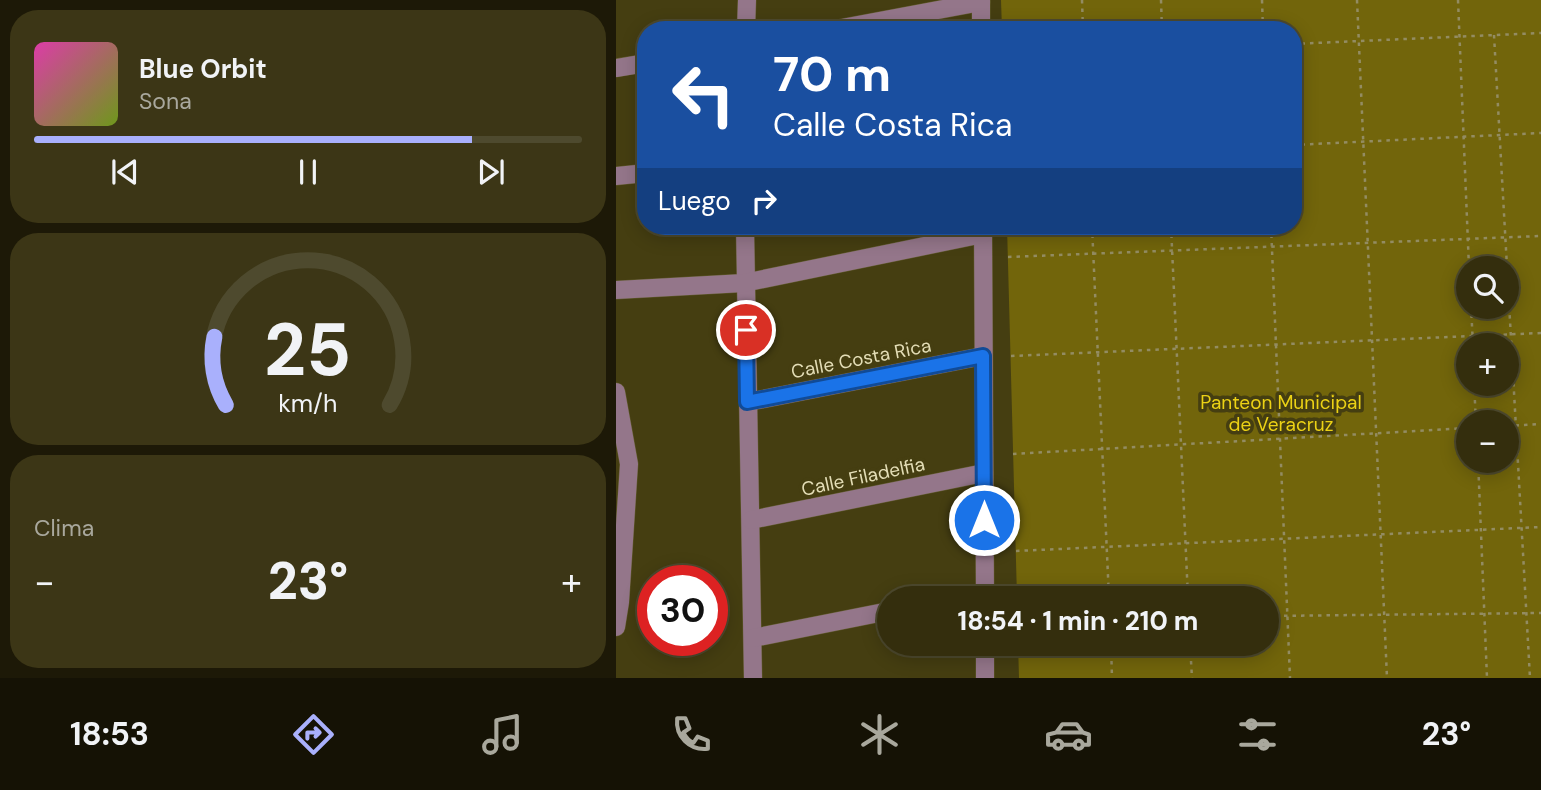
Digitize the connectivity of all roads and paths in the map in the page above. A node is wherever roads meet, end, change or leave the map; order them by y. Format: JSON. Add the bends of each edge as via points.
{"nodes":[{"id":1,"x":747,"y":0,"type":"edge"},
{"id":2,"x":1082,"y":0,"type":"edge"},
{"id":3,"x":1161,"y":0,"type":"edge"},
{"id":4,"x":1262,"y":0,"type":"edge"},
{"id":5,"x":1357,"y":0,"type":"edge"},
{"id":6,"x":1458,"y":0,"type":"edge"},
{"id":7,"x":981,"y":1,"type":"edge"},
{"id":8,"x":746,"y":21,"type":"edge"},
{"id":9,"x":878,"y":21,"type":"edge"},
{"id":10,"x":981,"y":21,"type":"edge"},
{"id":11,"x":1083,"y":21,"type":"edge"},
{"id":12,"x":1162,"y":21,"type":"edge"},
{"id":13,"x":1263,"y":21,"type":"edge"},
{"id":14,"x":1541,"y":33,"type":"edge"},
{"id":15,"x":1494,"y":35,"type":"junction"},
{"id":16,"x":1459,"y":36,"type":"junction"},
{"id":17,"x":1359,"y":41,"type":"junction"},
{"id":18,"x":1302,"y":44,"type":"edge"},
{"id":19,"x":637,"y":64,"type":"edge"},
{"id":20,"x":616,"y":68,"type":"edge"},
{"id":21,"x":1541,"y":133,"type":"edge"},
{"id":22,"x":1500,"y":135,"type":"junction"},
{"id":23,"x":1464,"y":136,"type":"junction"},
{"id":24,"x":1363,"y":142,"type":"junction"},
{"id":25,"x":1302,"y":145,"type":"edge"},
{"id":26,"x":637,"y":174,"type":"edge"},
{"id":27,"x":616,"y":176,"type":"edge"},
{"id":28,"x":745,"y":235,"type":"edge"},
{"id":29,"x":960,"y":235,"type":"edge"},
{"id":30,"x":983,"y":235,"type":"edge"},
{"id":31,"x":1092,"y":235,"type":"edge"},
{"id":32,"x":1171,"y":235,"type":"edge"},
{"id":33,"x":1271,"y":235,"type":"edge"},
{"id":34,"x":1541,"y":236,"type":"edge"},
{"id":35,"x":1506,"y":238,"type":"junction"},
{"id":36,"x":1468,"y":239,"type":"junction"},
{"id":37,"x":1368,"y":243,"type":"junction"},
{"id":38,"x":1272,"y":247,"type":"junction"},
{"id":39,"x":1172,"y":251,"type":"junction"},
{"id":40,"x":1093,"y":254,"type":"junction"},
{"id":41,"x":1469,"y":256,"type":"edge"},
{"id":42,"x":1008,"y":257,"type":"dead end"},
{"id":43,"x":744,"y":283,"type":"junction"},
{"id":44,"x":616,"y":290,"type":"edge"},
{"id":45,"x":1511,"y":333,"type":"edge"},
{"id":46,"x":1541,"y":333,"type":"edge"},
{"id":47,"x":1519,"y":334,"type":"edge"},
{"id":48,"x":1456,"y":337,"type":"edge"},
{"id":49,"x":1372,"y":341,"type":"junction"},
{"id":50,"x":1276,"y":345,"type":"junction"},
{"id":51,"x":1177,"y":349,"type":"junction"},
{"id":52,"x":1098,"y":352,"type":"junction"},
{"id":53,"x":983,"y":356,"type":"junction"},
{"id":54,"x":1011,"y":356,"type":"dead end"},
{"id":55,"x":616,"y":392,"type":"edge"},
{"id":56,"x":747,"y":402,"type":"junction"},
{"id":57,"x":1541,"y":424,"type":"edge"},
{"id":58,"x":1519,"y":425,"type":"edge"},
{"id":59,"x":1456,"y":429,"type":"edge"},
{"id":60,"x":1376,"y":433,"type":"junction"},
{"id":61,"x":1280,"y":439,"type":"junction"},
{"id":62,"x":1181,"y":444,"type":"junction"},
{"id":63,"x":1102,"y":449,"type":"junction"},
{"id":64,"x":1013,"y":454,"type":"dead end"},
{"id":65,"x":984,"y":473,"type":"junction"},
{"id":66,"x":1479,"y":473,"type":"edge"},
{"id":67,"x":1519,"y":473,"type":"edge"},
{"id":68,"x":751,"y":520,"type":"junction"},
{"id":69,"x":1541,"y":527,"type":"edge"},
{"id":70,"x":1522,"y":528,"type":"junction"},
{"id":71,"x":1481,"y":530,"type":"junction"},
{"id":72,"x":1380,"y":534,"type":"junction"},
{"id":73,"x":1284,"y":538,"type":"junction"},
{"id":74,"x":1186,"y":543,"type":"junction"},
{"id":75,"x":1107,"y":547,"type":"junction"},
{"id":76,"x":1016,"y":551,"type":"dead end"},
{"id":77,"x":985,"y":586,"type":"edge"},
{"id":78,"x":1109,"y":586,"type":"edge"},
{"id":79,"x":1188,"y":586,"type":"edge"},
{"id":80,"x":877,"y":613,"type":"edge"},
{"id":81,"x":1541,"y":613,"type":"edge"},
{"id":82,"x":1484,"y":614,"type":"junction"},
{"id":83,"x":1527,"y":614,"type":"junction"},
{"id":84,"x":1384,"y":615,"type":"junction"},
{"id":85,"x":1279,"y":616,"type":"edge"},
{"id":86,"x":1287,"y":616,"type":"junction"},
{"id":87,"x":616,"y":627,"type":"edge"},
{"id":88,"x":753,"y":638,"type":"junction"},
{"id":89,"x":985,"y":656,"type":"edge"},
{"id":90,"x":1111,"y":656,"type":"edge"},
{"id":91,"x":1191,"y":656,"type":"edge"},
{"id":92,"x":753,"y":678,"type":"edge"},
{"id":93,"x":985,"y":678,"type":"edge"},
{"id":94,"x":1112,"y":678,"type":"edge"},
{"id":95,"x":1192,"y":678,"type":"edge"},
{"id":96,"x":1290,"y":678,"type":"edge"},
{"id":97,"x":1387,"y":678,"type":"edge"},
{"id":98,"x":1487,"y":678,"type":"edge"},
{"id":99,"x":1530,"y":678,"type":"edge"}],
"edges":[{"from":1,"to":8,"type":"street"},
{"from":2,"to":11,"type":"path"},
{"from":3,"to":12,"type":"path"},
{"from":4,"to":13,"type":"path"},
{"from":5,"to":17,"type":"path"},
{"from":6,"to":16,"type":"path"},
{"from":7,"to":9,"type":"street"},
{"from":7,"to":10,"type":"street"},
{"from":14,"to":15,"type":"path"},
{"from":15,"to":16,"type":"path"},
{"from":15,"to":22,"type":"path"},
{"from":16,"to":17,"type":"path"},
{"from":16,"to":23,"type":"path"},
{"from":17,"to":18,"type":"path"},
{"from":17,"to":24,"type":"path"},
{"from":19,"to":20,"type":"street"},
{"from":21,"to":22,"type":"path"},
{"from":22,"to":23,"type":"path"},
{"from":22,"to":35,"type":"path"},
{"from":23,"to":24,"type":"path"},
{"from":23,"to":36,"type":"path"},
{"from":24,"to":25,"type":"path"},
{"from":24,"to":37,"type":"path"},
{"from":26,"to":27,"type":"street"},
{"from":28,"to":43,"type":"street"},
{"from":29,"to":43,"type":"street"},
{"from":30,"to":53,"type":"street"},
{"from":31,"to":40,"type":"path"},
{"from":32,"to":39,"type":"path"},
{"from":33,"to":38,"type":"path"},
{"from":34,"to":35,"type":"path"},
{"from":35,"to":36,"type":"path"},
{"from":35,"to":45,"type":"path"},
{"from":36,"to":37,"type":"path"},
{"from":36,"to":41,"type":"path"},
{"from":37,"to":38,"type":"path"},
{"from":37,"to":49,"type":"path"},
{"from":38,"to":39,"type":"path"},
{"from":38,"to":50,"type":"path"},
{"from":39,"to":40,"type":"path"},
{"from":39,"to":51,"type":"path"},
{"from":40,"to":42,"type":"path"},
{"from":40,"to":52,"type":"path"},
{"from":43,"to":44,"type":"street"},
{"from":43,"to":56,"type":"street"},
{"from":46,"to":47,"type":"path"},
{"from":48,"to":49,"type":"path"},
{"from":49,"to":50,"type":"path"},
{"from":49,"to":60,"type":"path"},
{"from":50,"to":51,"type":"path"},
{"from":50,"to":61,"type":"path"},
{"from":51,"to":52,"type":"path"},
{"from":51,"to":62,"type":"path"},
{"from":52,"to":54,"type":"path"},
{"from":52,"to":63,"type":"path"},
{"from":53,"to":56,"type":"street","name":"Calle Costa Rica"},
{"from":53,"to":65,"type":"street"},
{"from":55,"to":87,"type":"street","via":[[629,464]]},
{"from":56,"to":68,"type":"street"},
{"from":57,"to":58,"type":"path"},
{"from":59,"to":60,"type":"path"},
{"from":60,"to":61,"type":"path"},
{"from":60,"to":72,"type":"path"},
{"from":61,"to":62,"type":"path"},
{"from":61,"to":73,"type":"path"},
{"from":62,"to":63,"type":"path"},
{"from":62,"to":74,"type":"path"},
{"from":63,"to":64,"type":"path"},
{"from":63,"to":75,"type":"path"},
{"from":65,"to":68,"type":"street","name":"Calle Filadelfia"},
{"from":65,"to":77,"type":"street"},
{"from":66,"to":71,"type":"path"},
{"from":67,"to":70,"type":"path"},
{"from":68,"to":88,"type":"street"},
{"from":69,"to":70,"type":"path"},
{"from":70,"to":71,"type":"path"},
{"from":70,"to":83,"type":"path"},
{"from":71,"to":72,"type":"path"},
{"from":71,"to":82,"type":"path"},
{"from":72,"to":73,"type":"path"},
{"from":72,"to":84,"type":"path"},
{"from":73,"to":74,"type":"path"},
{"from":73,"to":86,"type":"path"},
{"from":74,"to":75,"type":"path"},
{"from":74,"to":79,"type":"path"},
{"from":75,"to":76,"type":"path"},
{"from":75,"to":78,"type":"path"},
{"from":80,"to":88,"type":"street"},
{"from":81,"to":83,"type":"path"},
{"from":82,"to":83,"type":"path"},
{"from":82,"to":84,"type":"path"},
{"from":82,"to":98,"type":"path"},
{"from":83,"to":99,"type":"path"},
{"from":84,"to":86,"type":"path"},
{"from":84,"to":97,"type":"path"},
{"from":85,"to":86,"type":"path"},
{"from":86,"to":96,"type":"path"},
{"from":88,"to":92,"type":"street"},
{"from":89,"to":93,"type":"street"},
{"from":90,"to":94,"type":"path"},
{"from":91,"to":95,"type":"path"}]}
